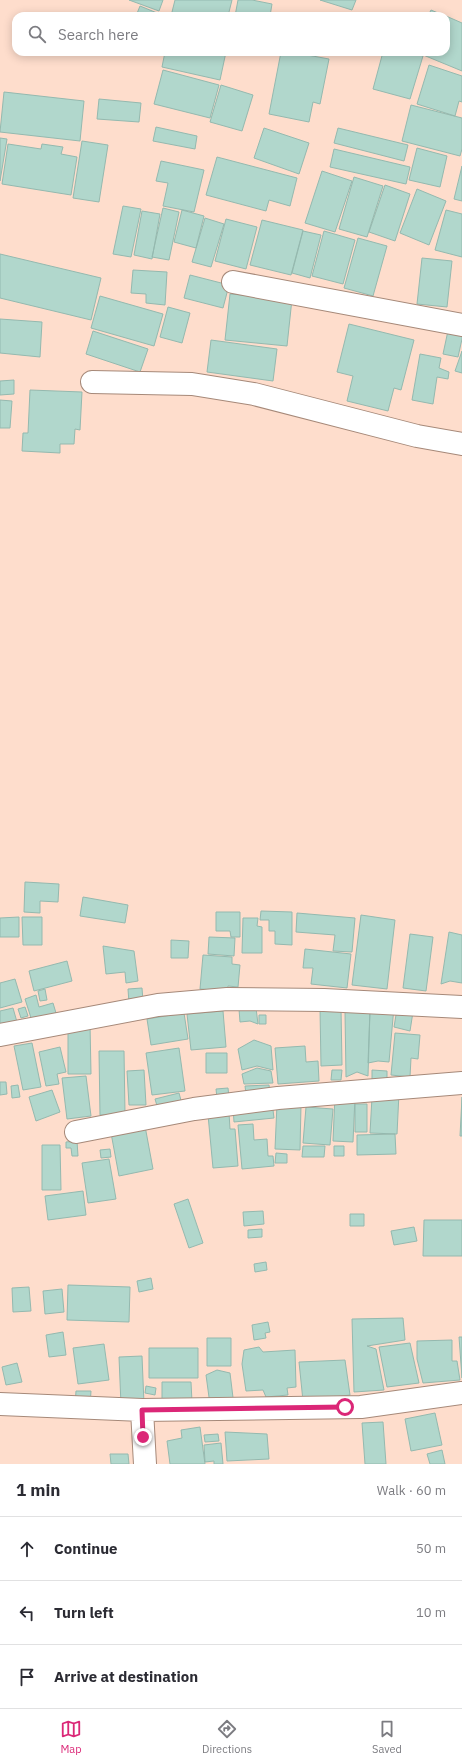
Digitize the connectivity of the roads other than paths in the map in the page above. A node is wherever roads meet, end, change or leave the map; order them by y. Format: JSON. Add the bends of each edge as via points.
{"nodes":[{"id":1,"x":234,"y":282,"type":"dead end"},
{"id":2,"x":462,"y":325,"type":"edge"},
{"id":3,"x":92,"y":382,"type":"dead end"},
{"id":4,"x":462,"y":444,"type":"edge"},
{"id":5,"x":462,"y":1007,"type":"edge"},
{"id":6,"x":0,"y":1035,"type":"edge"},
{"id":7,"x":462,"y":1083,"type":"edge"},
{"id":8,"x":76,"y":1132,"type":"dead end"},
{"id":9,"x":462,"y":1393,"type":"edge"},
{"id":10,"x":0,"y":1404,"type":"edge"},
{"id":11,"x":142,"y":1410,"type":"junction"},
{"id":12,"x":145,"y":1464,"type":"edge"}],
"edges":[{"from":1,"to":2,"type":"street"},
{"from":3,"to":4,"type":"street","via":[[192,384],[254,394],[417,436]]},
{"from":5,"to":6,"type":"street","via":[[324,1000],[227,999],[158,1005]]},
{"from":7,"to":8,"type":"street","via":[[278,1098],[209,1107]]},
{"from":9,"to":11,"type":"street","via":[[361,1407]]},
{"from":10,"to":11,"type":"street"},
{"from":11,"to":12,"type":"street"}]}
